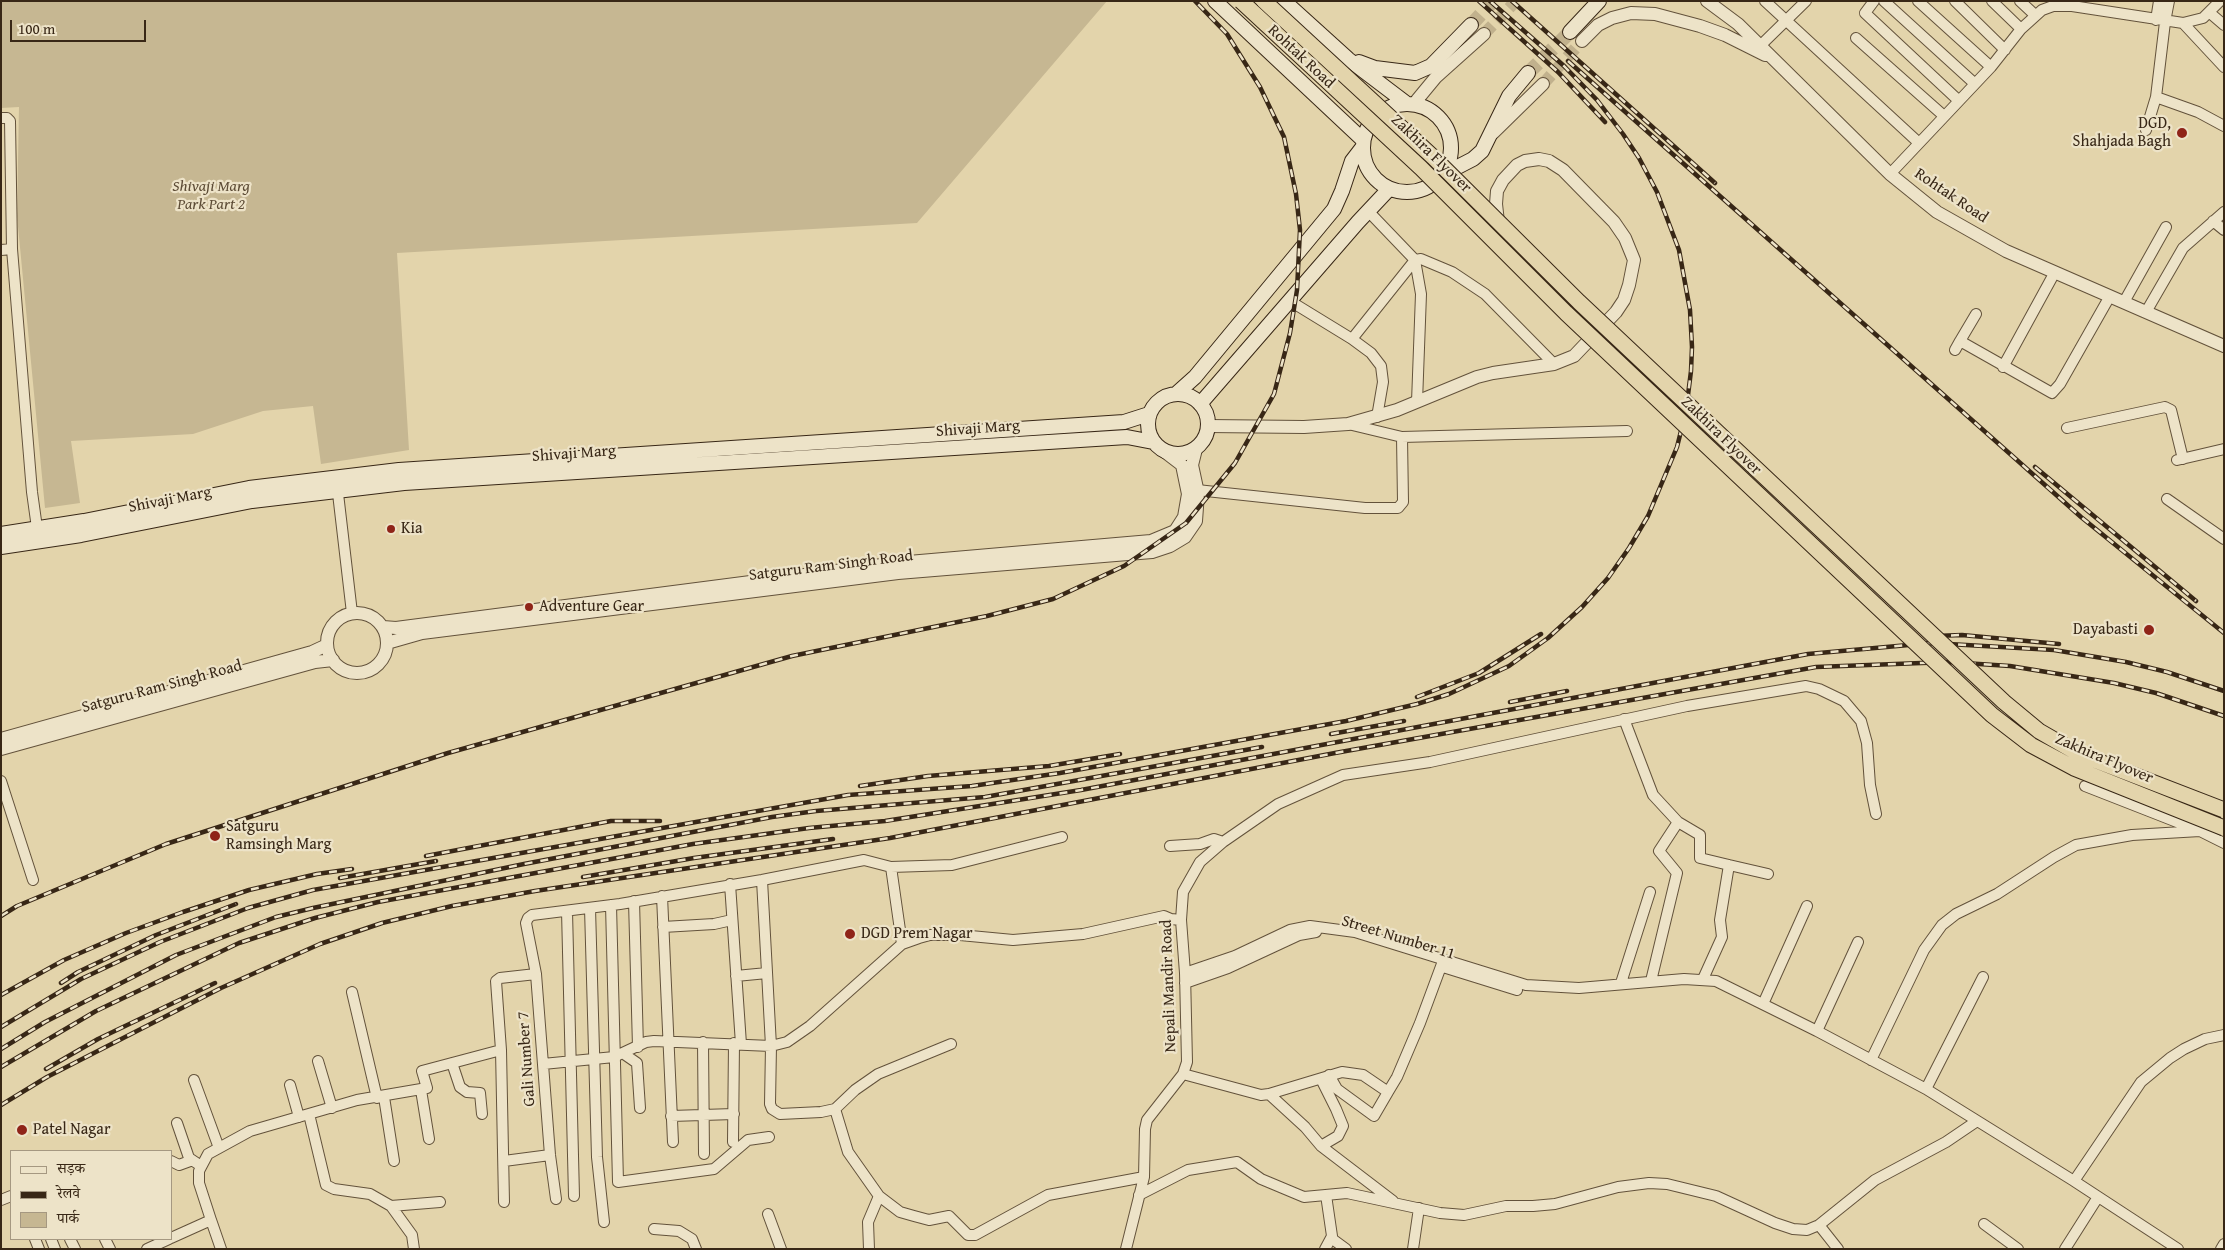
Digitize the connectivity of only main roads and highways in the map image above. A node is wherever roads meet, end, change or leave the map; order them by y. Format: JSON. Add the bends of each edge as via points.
{"nodes":[{"id":1,"x":1215,"y":1,"type":"edge"},
{"id":2,"x":1241,"y":1,"type":"edge"},
{"id":3,"x":1264,"y":1,"type":"edge"},
{"id":4,"x":1284,"y":1,"type":"edge"},
{"id":5,"x":1599,"y":1,"type":"edge"},
{"id":6,"x":1471,"y":25,"type":"tunnel mouth"},
{"id":7,"x":1570,"y":32,"type":"tunnel mouth"},
{"id":8,"x":1348,"y":59,"type":"junction"},
{"id":9,"x":1436,"y":61,"type":"junction"},
{"id":10,"x":1528,"y":73,"type":"tunnel mouth"},
{"id":11,"x":1436,"y":77,"type":"road end"},
{"id":12,"x":1412,"y":104,"type":"junction"},
{"id":13,"x":1362,"y":144,"type":"junction"},
{"id":14,"x":1442,"y":175,"type":"junction"},
{"id":15,"x":1389,"y":189,"type":"junction"},
{"id":16,"x":1176,"y":394,"type":"junction"},
{"id":17,"x":1200,"y":404,"type":"junction"},
{"id":18,"x":1149,"y":414,"type":"junction"},
{"id":19,"x":1153,"y":442,"type":"junction"},
{"id":20,"x":336,"y":483,"type":"junction"},
{"id":21,"x":1,"y":534,"type":"edge"},
{"id":22,"x":1,"y":547,"type":"edge"},
{"id":23,"x":2224,"y":810,"type":"edge"},
{"id":24,"x":2224,"y":828,"type":"edge"}],
"edges":[{"from":1,"to":13,"type":"main road","name":"Rohtak Road"},
{"from":2,"to":24,"type":"main road","name":"Zakhira Flyover","bridge":true,"via":[[1421,168],[1573,320],[1992,715],[2031,745],[2074,768]]},
{"from":3,"to":23,"type":"main road","name":"Zakhira Flyover","bridge":true,"via":[[1433,157],[1586,309],[2004,702],[2039,731],[2079,754]]},
{"from":4,"to":8,"type":"main road","name":"Rohtak Road"},
{"from":5,"to":7,"type":"main road"},
{"from":6,"to":9,"type":"main road"},
{"from":8,"to":9,"type":"main road","via":[[1375,68],[1415,72]]},
{"from":8,"to":12,"type":"main road","name":"Rohtak Road"},
{"from":9,"to":11,"type":"main road"},
{"from":10,"to":14,"type":"main road","via":[[1509,96],[1482,151]]},
{"from":12,"to":13,"type":"main road","via":[[1391,106],[1378,114],[1368,125]]},
{"from":12,"to":14,"type":"main road","via":[[1432,111],[1449,133],[1452,148]]},
{"from":13,"to":15,"type":"main road","via":[[1369,172]]},
{"from":13,"to":16,"type":"main road","via":[[1334,209],[1196,377]]},
{"from":14,"to":15,"type":"main road","via":[[1434,183],[1412,192]]},
{"from":15,"to":17,"type":"main road"},
{"from":16,"to":17,"type":"main road","via":[[1189,396]]},
{"from":16,"to":18,"type":"main road","via":[[1165,397]]},
{"from":17,"to":19,"type":"main road","via":[[1208,426],[1205,439],[1196,449],[1181,454],[1165,452]]},
{"from":18,"to":19,"type":"main road","via":[[1148,428]]},
{"from":18,"to":20,"type":"main road","name":"Shivaji Marg","via":[[1124,422],[420,468]]},
{"from":19,"to":20,"type":"main road","name":"Shivaji Marg","via":[[1127,437],[404,482]]},
{"from":20,"to":21,"type":"main road","name":"Shivaji Marg","via":[[249,488]]},
{"from":20,"to":22,"type":"main road","name":"Shivaji Marg","via":[[81,535]]}]}
